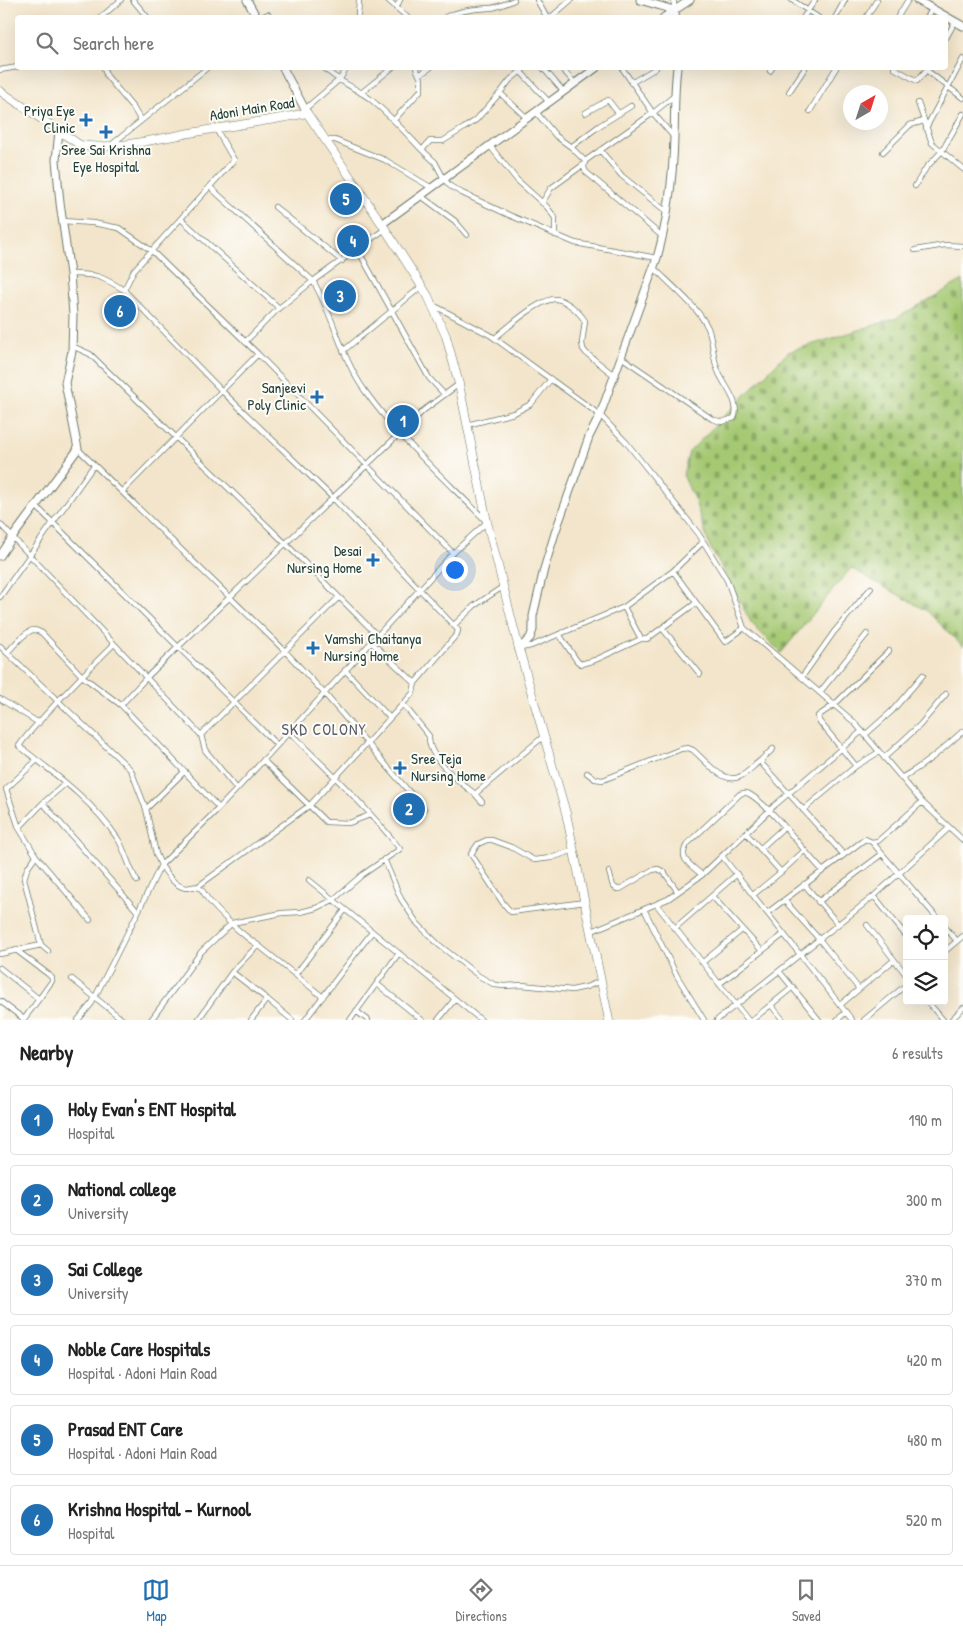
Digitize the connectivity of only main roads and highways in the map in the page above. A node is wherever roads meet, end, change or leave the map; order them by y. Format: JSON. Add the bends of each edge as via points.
{"nodes":[{"id":1,"x":0,"y":91,"type":"edge"},
{"id":2,"x":609,"y":1020,"type":"edge"}],
"edges":[{"from":1,"to":2,"type":"main road","name":"Adoni Main Road","via":[[80,145],[89,147],[274,120],[306,111],[384,226],[422,286],[446,336],[487,522],[566,813]]}]}
